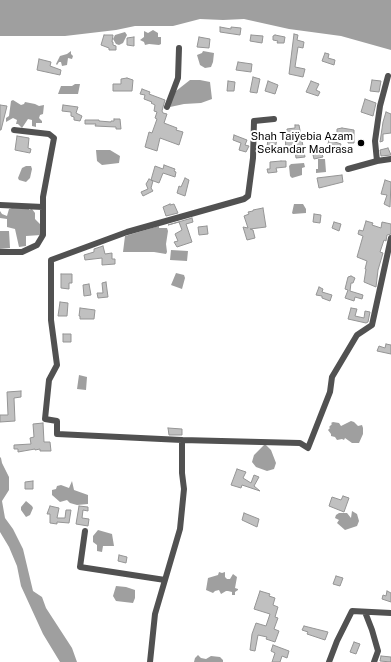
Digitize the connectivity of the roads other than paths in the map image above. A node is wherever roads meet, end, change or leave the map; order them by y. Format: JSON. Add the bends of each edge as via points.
{"nodes":[{"id":1,"x":179,"y":48,"type":"dead end"},
{"id":2,"x":388,"y":76,"type":"dead end"},
{"id":3,"x":167,"y":107,"type":"dead end"},
{"id":4,"x":274,"y":119,"type":"dead end"},
{"id":5,"x":14,"y":130,"type":"dead end"},
{"id":6,"x":390,"y":160,"type":"edge"},
{"id":7,"x":377,"y":161,"type":"junction"},
{"id":8,"x":348,"y":169,"type":"dead end"},
{"id":9,"x":0,"y":205,"type":"edge"},
{"id":10,"x":43,"y":207,"type":"junction"},
{"id":11,"x":391,"y":238,"type":"edge"},
{"id":12,"x":0,"y":252,"type":"edge"},
{"id":13,"x":182,"y":440,"type":"junction"},
{"id":14,"x":85,"y":531,"type":"dead end"},
{"id":15,"x":165,"y":580,"type":"junction"},
{"id":16,"x":365,"y":612,"type":"junction"},
{"id":17,"x":391,"y":613,"type":"edge"},
{"id":18,"x":150,"y":662,"type":"edge"},
{"id":19,"x":330,"y":662,"type":"edge"},
{"id":20,"x":374,"y":662,"type":"edge"}],
"edges":[{"from":1,"to":3,"type":"street","via":[[178,78]]},
{"from":2,"to":7,"type":"street","via":[[375,141]]},
{"from":4,"to":13,"type":"street","via":[[254,121],[248,196],[244,199],[127,232],[51,260],[51,320],[57,365],[49,380],[45,418],[56,421],[56,434]]},
{"from":5,"to":10,"type":"street","via":[[49,134],[54,138]]},
{"from":6,"to":7,"type":"street"},
{"from":7,"to":8,"type":"street"},
{"from":9,"to":10,"type":"street"},
{"from":10,"to":12,"type":"street","via":[[43,235],[37,245],[22,252]]},
{"from":11,"to":13,"type":"street","via":[[372,325],[357,335],[332,377],[330,392],[308,448],[300,443]]},
{"from":13,"to":15,"type":"street","via":[[184,489],[180,529]]},
{"from":14,"to":15,"type":"street","via":[[80,567]]},
{"from":15,"to":18,"type":"street","via":[[155,614]]},
{"from":16,"to":17,"type":"street"},
{"from":16,"to":19,"type":"street","via":[[352,611]]},
{"from":16,"to":20,"type":"street","via":[[378,651]]}]}
